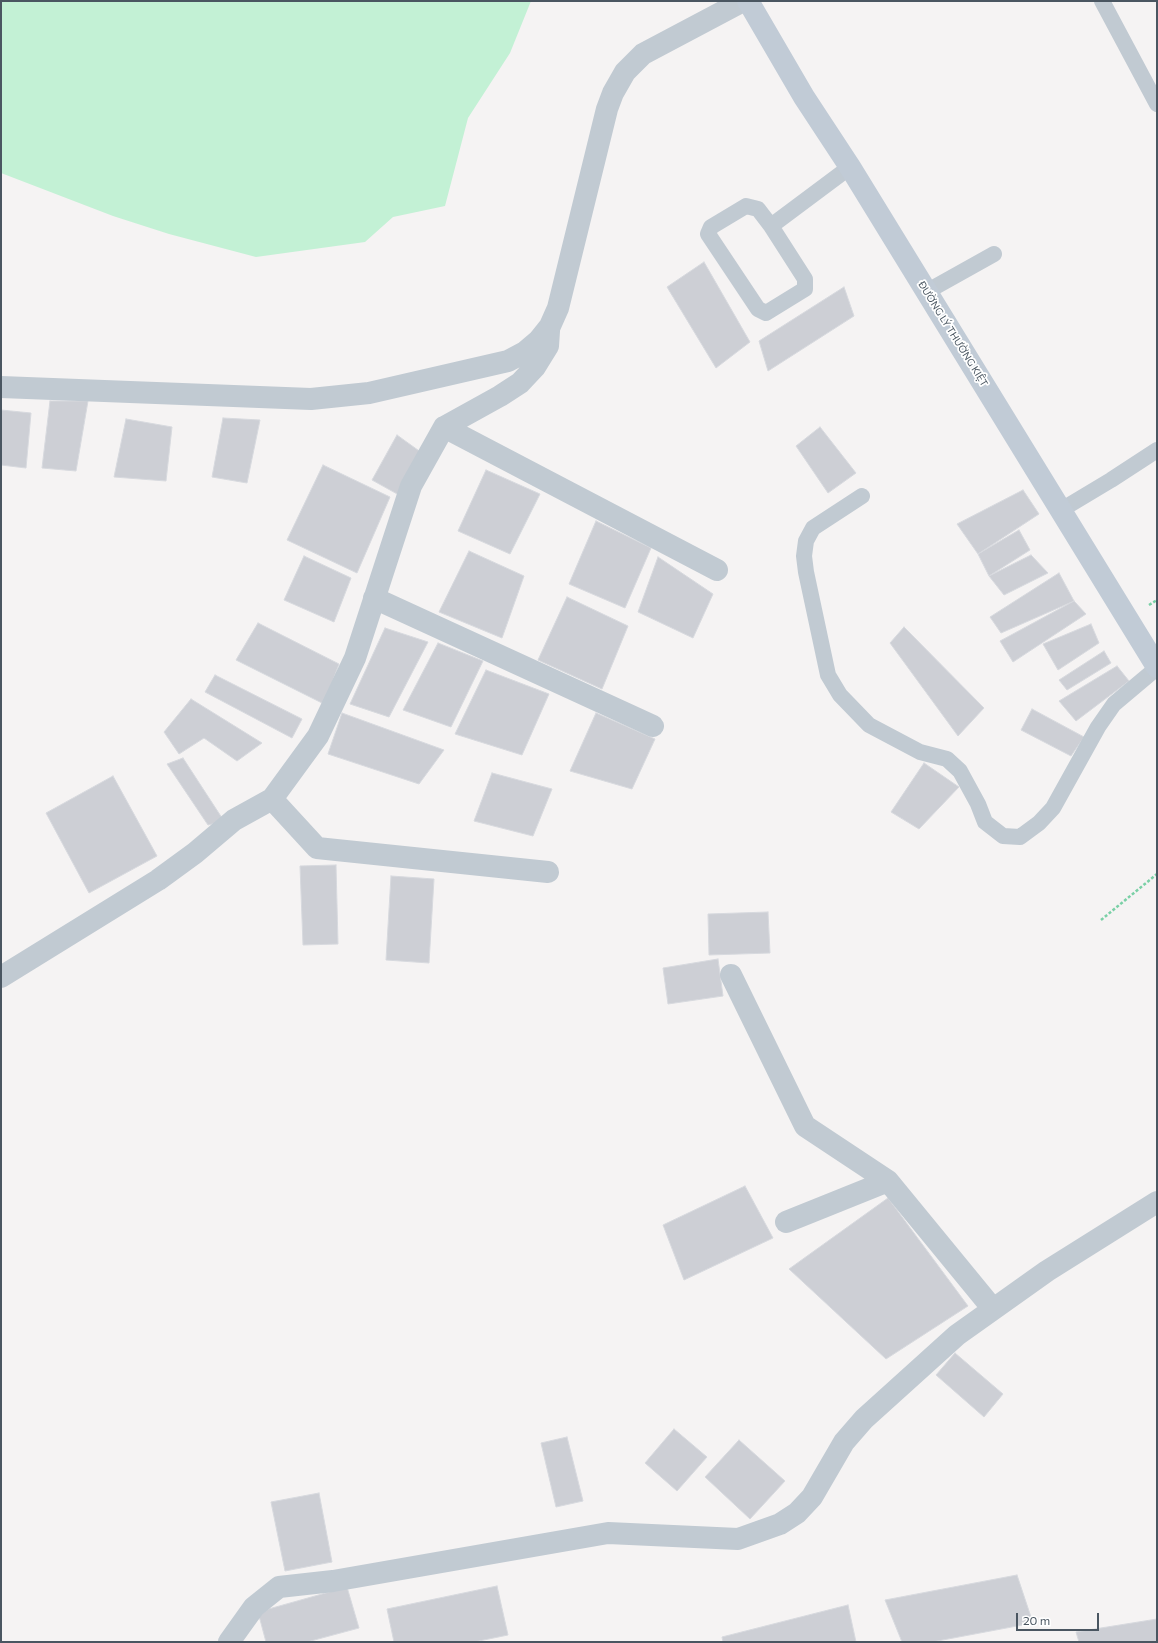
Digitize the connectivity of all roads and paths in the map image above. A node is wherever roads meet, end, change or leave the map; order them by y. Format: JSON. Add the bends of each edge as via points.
{"nodes":[{"id":1,"x":744,"y":1,"type":"edge"},
{"id":2,"x":748,"y":1,"type":"edge"},
{"id":3,"x":1102,"y":1,"type":"edge"},
{"id":4,"x":1157,"y":104,"type":"edge"},
{"id":5,"x":850,"y":167,"type":"junction"},
{"id":6,"x":771,"y":226,"type":"junction"},
{"id":7,"x":994,"y":254,"type":"dead end"},
{"id":8,"x":926,"y":292,"type":"junction"},
{"id":9,"x":550,"y":326,"type":"junction"},
{"id":10,"x":1,"y":387,"type":"edge"},
{"id":11,"x":444,"y":427,"type":"junction"},
{"id":12,"x":1157,"y":450,"type":"edge"},
{"id":13,"x":862,"y":496,"type":"dead end"},
{"id":14,"x":1061,"y":510,"type":"junction"},
{"id":15,"x":717,"y":570,"type":"dead end"},
{"id":16,"x":374,"y":598,"type":"junction"},
{"id":17,"x":1157,"y":668,"type":"edge"},
{"id":18,"x":653,"y":726,"type":"dead end"},
{"id":19,"x":272,"y":799,"type":"junction"},
{"id":20,"x":548,"y":872,"type":"dead end"},
{"id":21,"x":1157,"y":874,"type":"edge"},
{"id":22,"x":1101,"y":920,"type":"dead end"},
{"id":23,"x":731,"y":975,"type":"dead end"},
{"id":24,"x":1,"y":977,"type":"edge"},
{"id":25,"x":888,"y":1181,"type":"junction"},
{"id":26,"x":1157,"y":1202,"type":"edge"},
{"id":27,"x":786,"y":1222,"type":"dead end"},
{"id":28,"x":993,"y":1309,"type":"junction"},
{"id":29,"x":229,"y":1642,"type":"edge"}],
"edges":[{"from":1,"to":9,"type":"street","via":[[643,54],[624,72],[607,108],[558,308]]},
{"from":2,"to":5,"type":"main road","name":"ĐƯỜNG LÝ THƯỜNG KIỆT","via":[[804,97]]},
{"from":3,"to":4,"type":"lane"},
{"from":5,"to":6,"type":"lane"},
{"from":5,"to":8,"type":"main road","name":"ĐƯỜNG LÝ THƯỜNG KIỆT"},
{"from":6,"to":6,"type":"lane","via":[[758,209],[746,206],[711,227],[708,234],[758,309],[766,313],[805,289],[805,279]]},
{"from":7,"to":8,"type":"lane"},
{"from":8,"to":14,"type":"main road","name":"ĐƯỜNG LÝ THƯỜNG KIỆT"},
{"from":9,"to":10,"type":"street","via":[[538,341],[508,361],[369,393],[311,399],[279,399]]},
{"from":9,"to":11,"type":"street","via":[[548,346],[535,367],[520,382]]},
{"from":11,"to":15,"type":"street"},
{"from":11,"to":16,"type":"street","via":[[411,486]]},
{"from":12,"to":14,"type":"lane"},
{"from":13,"to":17,"type":"lane","via":[[813,528],[806,541],[806,572],[828,675],[840,695],[869,725],[920,752],[947,759],[960,771],[985,822],[1003,836],[1020,837],[1040,824],[1053,808],[1098,726],[1114,704]]},
{"from":14,"to":17,"type":"main road","name":"ĐƯỜNG LÝ THƯỜNG KIỆT"},
{"from":16,"to":18,"type":"street"},
{"from":16,"to":19,"type":"street","via":[[354,658],[318,736]]},
{"from":19,"to":20,"type":"street","via":[[317,848]]},
{"from":19,"to":24,"type":"street","via":[[234,820],[195,854],[158,880]]},
{"from":21,"to":22,"type":"path"},
{"from":23,"to":25,"type":"street","via":[[805,1126]]},
{"from":25,"to":27,"type":"street"},
{"from":25,"to":28,"type":"street"},
{"from":26,"to":28,"type":"street","via":[[1047,1271]]},
{"from":28,"to":29,"type":"street","via":[[957,1335],[864,1419],[844,1442],[812,1497],[797,1513],[780,1524],[738,1539],[608,1533],[333,1581],[279,1587],[254,1607]]}]}
